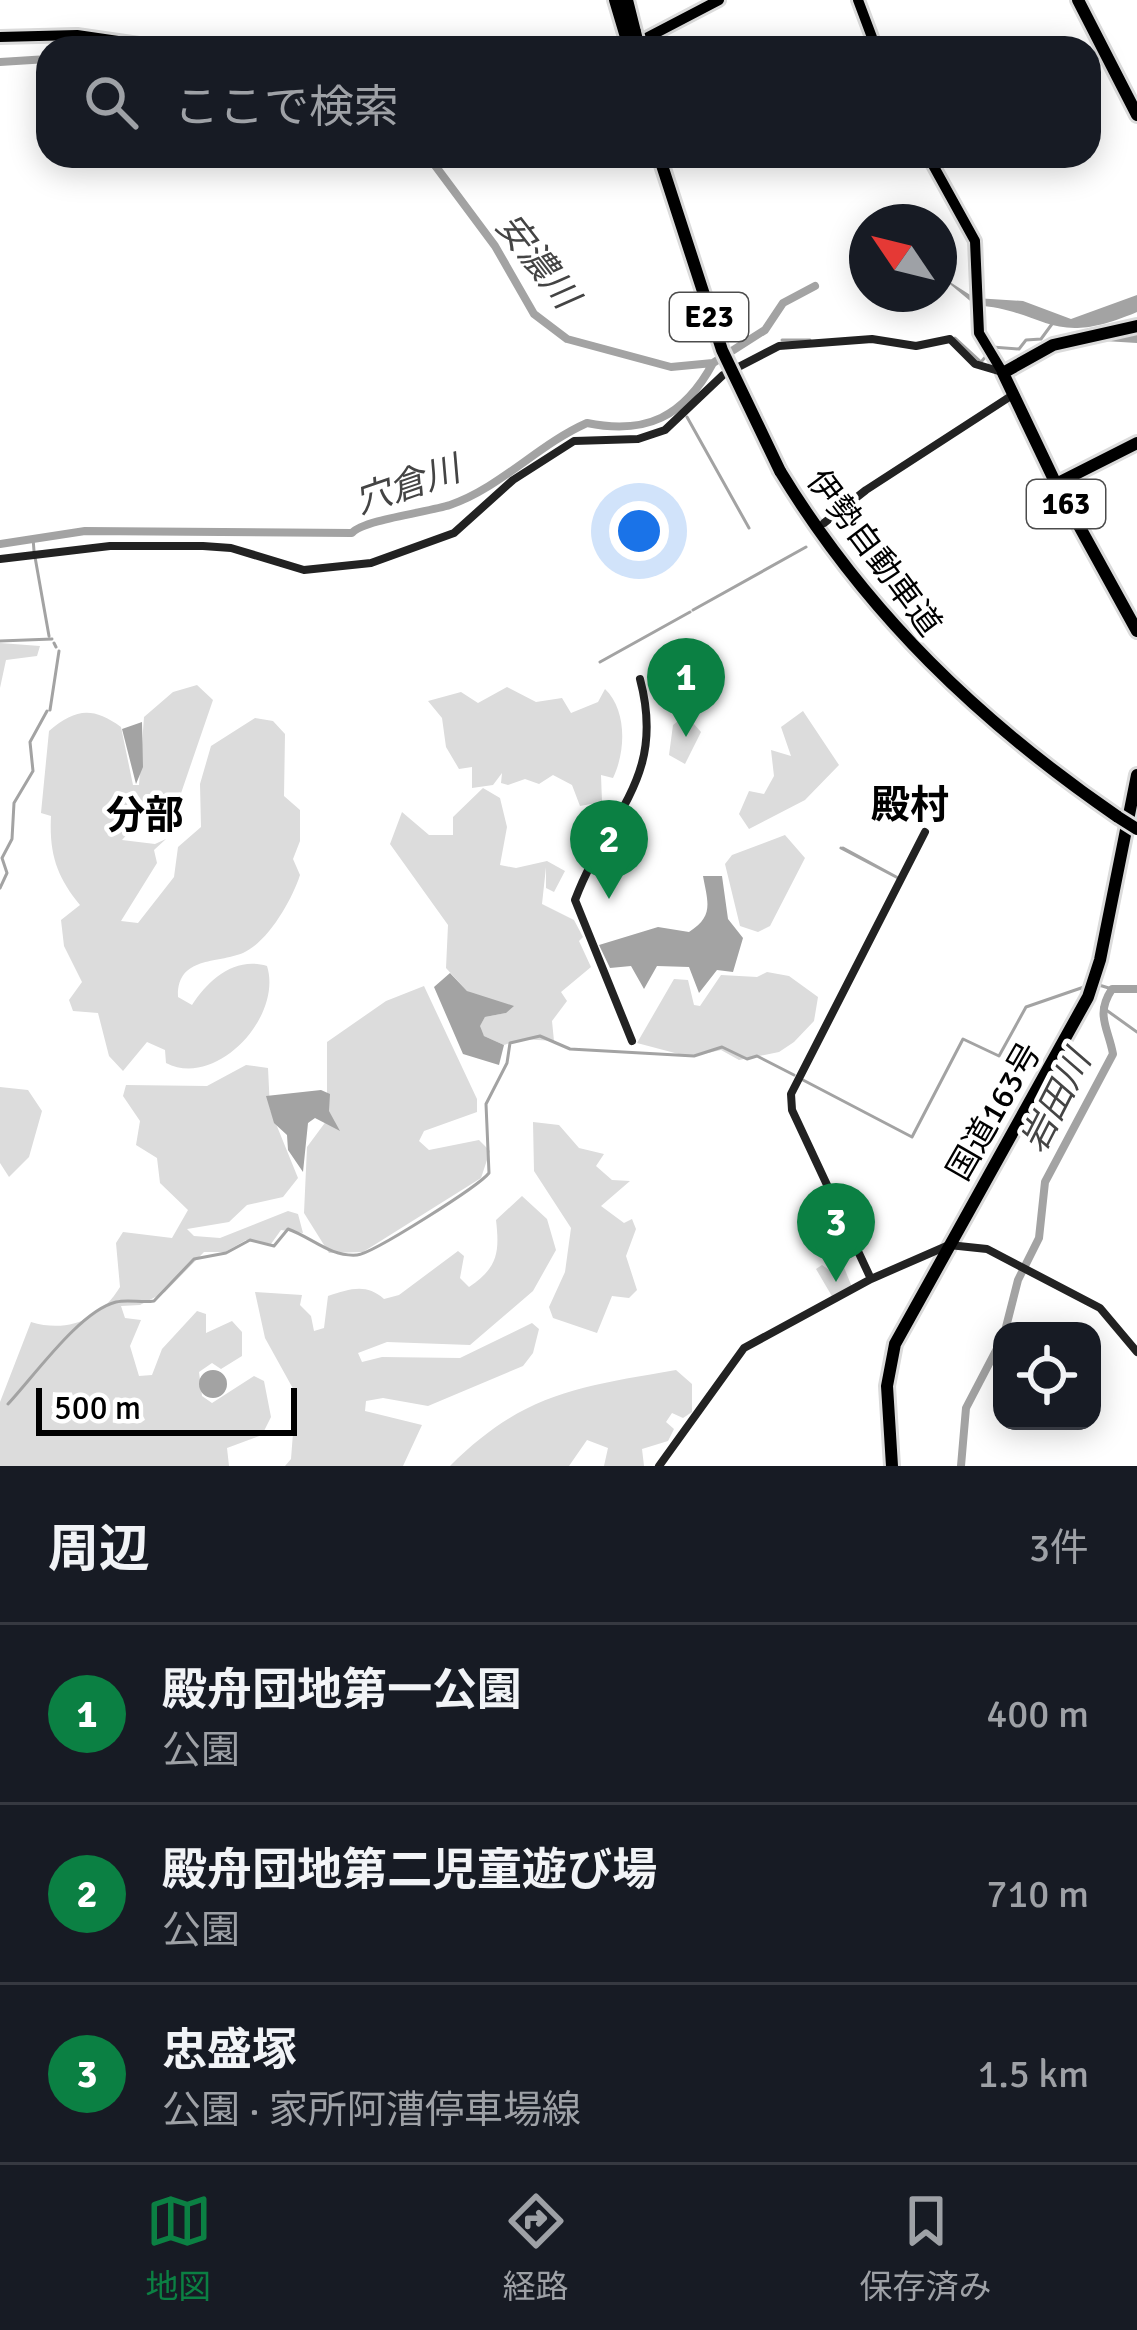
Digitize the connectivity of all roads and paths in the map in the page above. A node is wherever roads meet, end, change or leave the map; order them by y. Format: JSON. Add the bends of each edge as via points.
{"nodes":[{"id":1,"x":621,"y":0,"type":"edge"},
{"id":2,"x":705,"y":0,"type":"edge"},
{"id":3,"x":719,"y":0,"type":"edge"},
{"id":4,"x":858,"y":0,"type":"edge"},
{"id":5,"x":1077,"y":2,"type":"edge"},
{"id":6,"x":36,"y":36,"type":"edge"},
{"id":7,"x":38,"y":36,"type":"edge"},
{"id":8,"x":84,"y":36,"type":"edge"},
{"id":9,"x":629,"y":36,"type":"edge"},
{"id":10,"x":642,"y":36,"type":"edge"},
{"id":11,"x":644,"y":36,"type":"edge"},
{"id":12,"x":872,"y":36,"type":"edge"},
{"id":13,"x":1095,"y":36,"type":"edge"},
{"id":14,"x":0,"y":37,"type":"edge"},
{"id":15,"x":1101,"y":47,"type":"edge"},
{"id":16,"x":1137,"y":115,"type":"edge"},
{"id":17,"x":666,"y":168,"type":"edge"},
{"id":18,"x":935,"y":168,"type":"edge"},
{"id":19,"x":1137,"y":326,"type":"edge"},
{"id":20,"x":1004,"y":373,"type":"junction"},
{"id":21,"x":1011,"y":396,"type":"junction"},
{"id":22,"x":1137,"y":443,"type":"edge"},
{"id":23,"x":1056,"y":484,"type":"junction"},
{"id":24,"x":824,"y":523,"type":"dead end"},
{"id":25,"x":0,"y":559,"type":"edge"},
{"id":26,"x":1137,"y":631,"type":"edge"},
{"id":27,"x":640,"y":680,"type":"dead end"},
{"id":28,"x":1137,"y":775,"type":"edge"},
{"id":29,"x":1130,"y":816,"type":"edge"},
{"id":30,"x":925,"y":832,"type":"dead end"},
{"id":31,"x":632,"y":1041,"type":"dead end"},
{"id":32,"x":949,"y":1245,"type":"junction"},
{"id":33,"x":871,"y":1279,"type":"junction"},
{"id":34,"x":1137,"y":1352,"type":"edge"},
{"id":35,"x":659,"y":1466,"type":"edge"},
{"id":36,"x":892,"y":1466,"type":"edge"}],
"edges":[{"from":1,"to":9,"type":"highway"},
{"from":2,"to":10,"type":"main road"},
{"from":3,"to":11,"type":"main road"},
{"from":4,"to":12,"type":"main road"},
{"from":5,"to":13,"type":"highway"},
{"from":6,"to":14,"type":"main road"},
{"from":7,"to":8,"type":"main road"},
{"from":15,"to":16,"type":"highway"},
{"from":17,"to":29,"type":"highway","name":"伊勢自動車道","number":"E23","bridge":true,"via":[[722,350],[830,549],[994,725]]},
{"from":18,"to":20,"type":"main road","via":[[973,235],[977,317]]},
{"from":19,"to":20,"type":"highway","via":[[1053,345]]},
{"from":20,"to":21,"type":"highway","number":"163"},
{"from":20,"to":25,"type":"main road","via":[[974,363],[950,339],[779,346],[723,375],[665,430],[574,441],[447,537],[371,563],[304,570],[203,546]]},
{"from":21,"to":23,"type":"highway","number":"163"},
{"from":21,"to":24,"type":"main road"},
{"from":22,"to":23,"type":"highway","number":"163"},
{"from":23,"to":26,"type":"highway","number":"163"},
{"from":27,"to":31,"type":"main road","via":[[650,726],[646,756],[575,900]]},
{"from":28,"to":29,"type":"highway","name":"国道163号"},
{"from":29,"to":32,"type":"highway","name":"国道163号","via":[[1088,997]]},
{"from":30,"to":33,"type":"main road","via":[[791,1089],[792,1110]]},
{"from":32,"to":33,"type":"main road"},
{"from":32,"to":34,"type":"main road","via":[[982,1247],[1114,1318]]},
{"from":32,"to":36,"type":"highway","name":"国道163号","via":[[892,1355]]},
{"from":33,"to":35,"type":"main road","via":[[744,1348]]}]}
